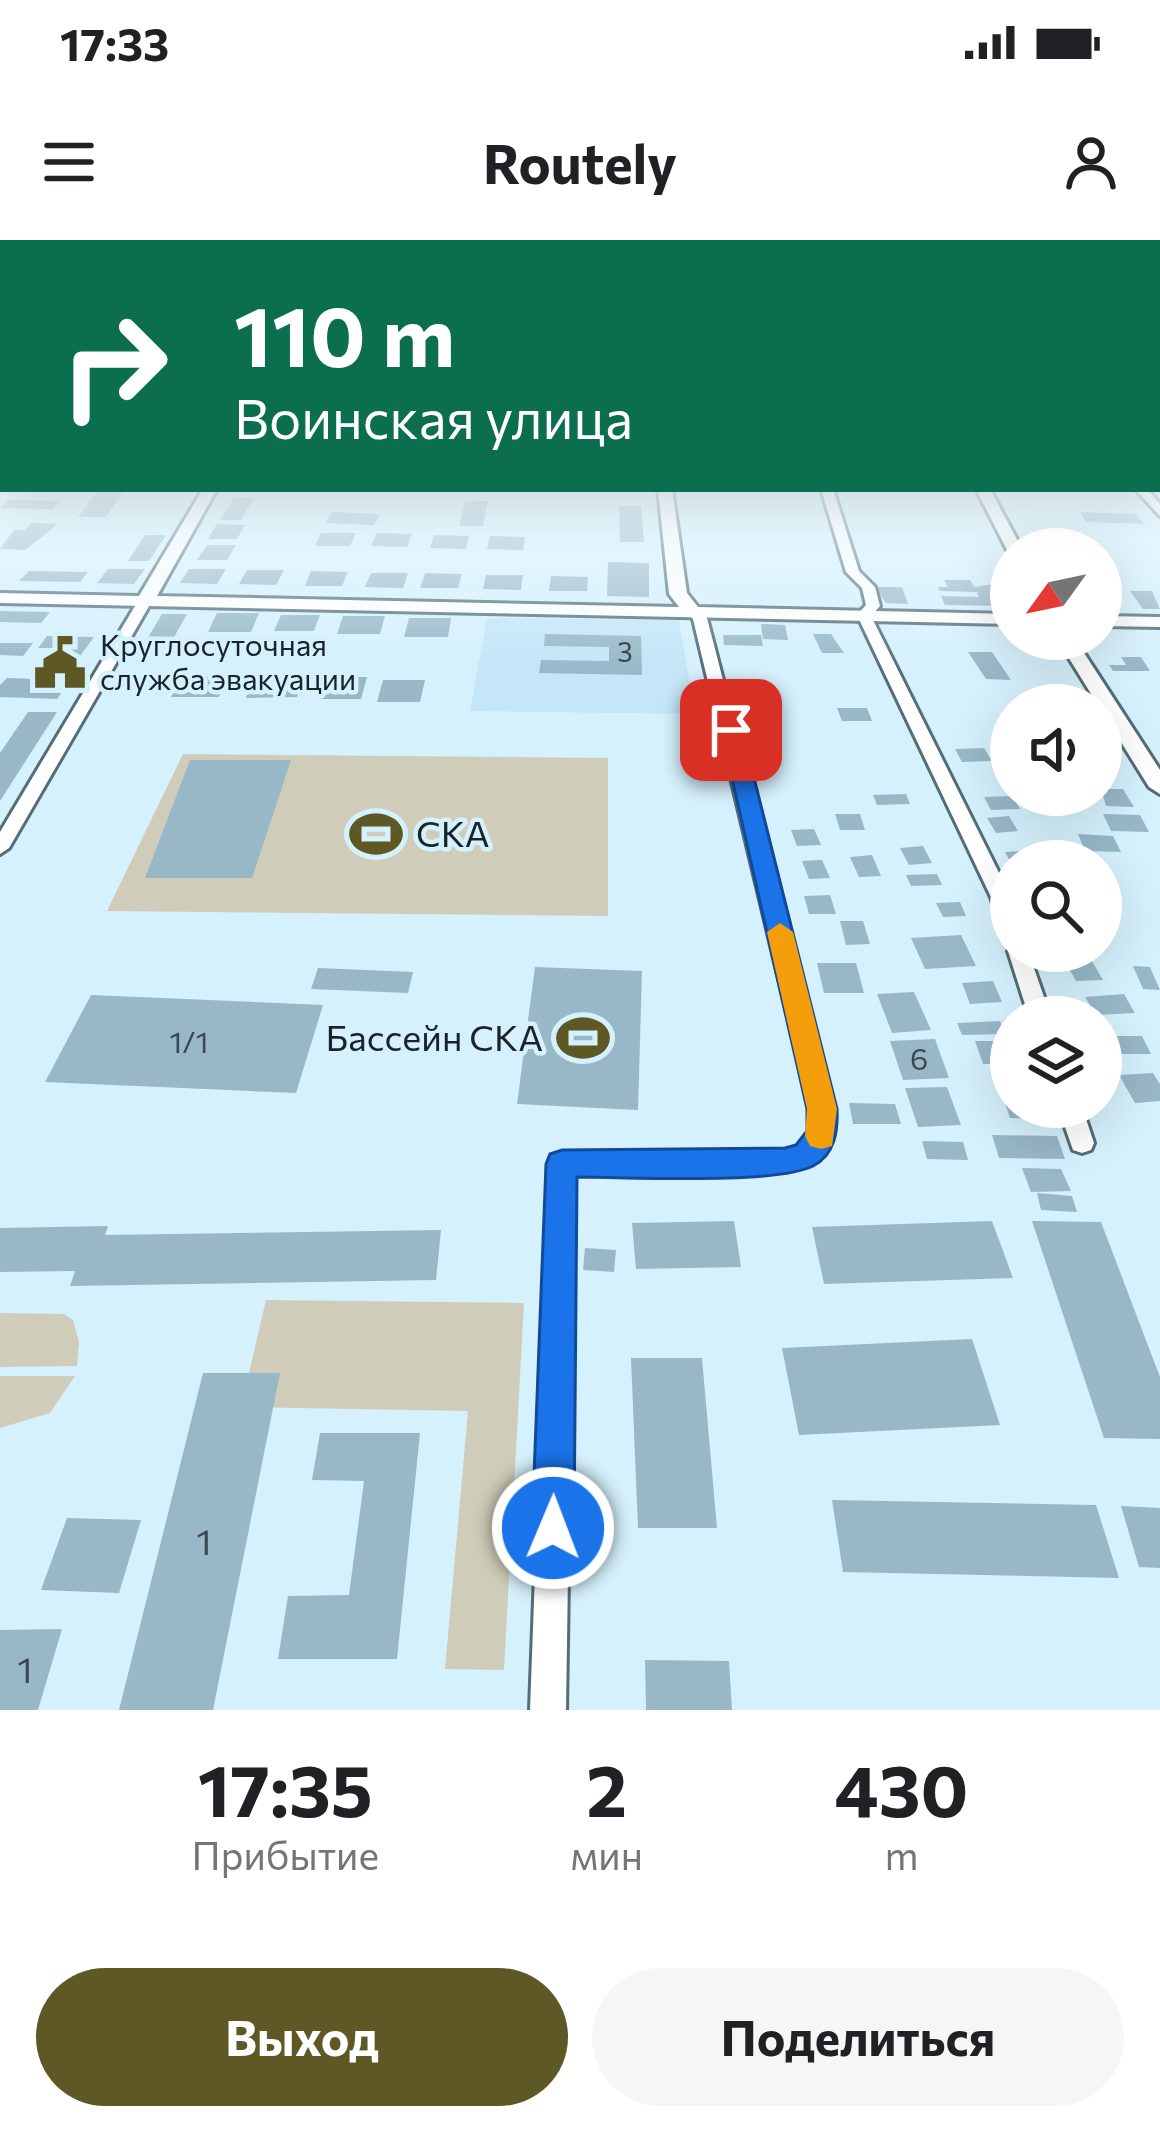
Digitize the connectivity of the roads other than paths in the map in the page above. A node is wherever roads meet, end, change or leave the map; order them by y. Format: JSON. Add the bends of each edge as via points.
{"nodes":[{"id":1,"x":186,"y":532,"type":"edge"},
{"id":2,"x":670,"y":532,"type":"edge"},
{"id":3,"x":840,"y":532,"type":"edge"},
{"id":4,"x":0,"y":598,"type":"edge"},
{"id":5,"x":145,"y":601,"type":"junction"},
{"id":6,"x":692,"y":610,"type":"junction"},
{"id":7,"x":864,"y":615,"type":"junction"},
{"id":8,"x":990,"y":618,"type":"edge"},
{"id":9,"x":1122,"y":621,"type":"edge"},
{"id":10,"x":1160,"y":622,"type":"edge"},
{"id":11,"x":1079,"y":660,"type":"edge"},
{"id":12,"x":1160,"y":787,"type":"edge"},
{"id":13,"x":0,"y":848,"type":"edge"},
{"id":14,"x":990,"y":876,"type":"edge"},
{"id":15,"x":1077,"y":1128,"type":"edge"},
{"id":16,"x":1082,"y":1143,"type":"dead end"},
{"id":17,"x":548,"y":1710,"type":"edge"}],
"edges":[{"from":1,"to":5,"type":"main road"},
{"from":2,"to":6,"type":"main road","via":[[678,594]]},
{"from":3,"to":7,"type":"street","via":[[853,572],[868,587],[873,606]]},
{"from":4,"to":5,"type":"main road"},
{"from":5,"to":6,"type":"main road"},
{"from":5,"to":13,"type":"street"},
{"from":6,"to":7,"type":"main road"},
{"from":6,"to":17,"type":"street","via":[[731,730],[823,1135],[806,1155],[785,1162],[562,1164]]},
{"from":7,"to":8,"type":"main road"},
{"from":7,"to":14,"type":"street"},
{"from":9,"to":10,"type":"main road"},
{"from":11,"to":12,"type":"main road"},
{"from":15,"to":16,"type":"street"}]}
